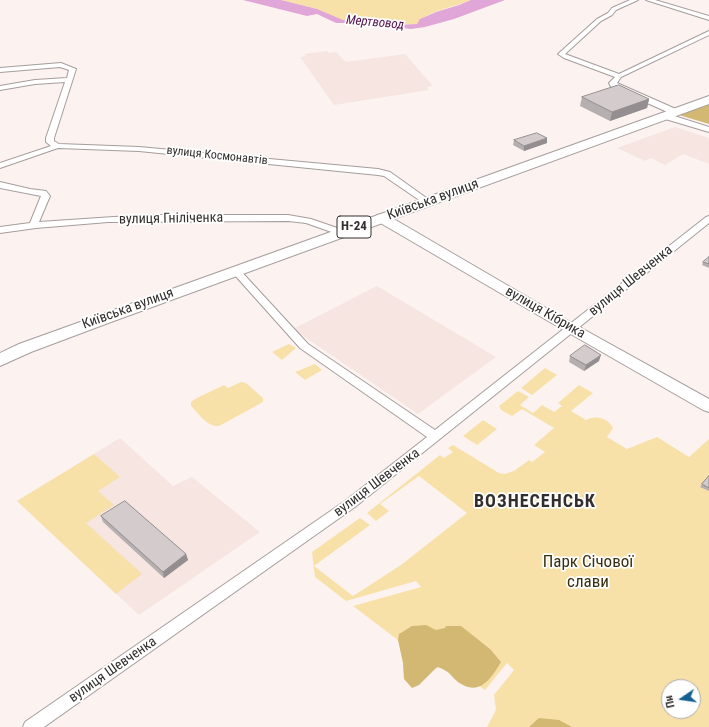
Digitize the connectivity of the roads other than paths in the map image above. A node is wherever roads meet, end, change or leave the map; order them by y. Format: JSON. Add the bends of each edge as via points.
{"nodes":[{"id":1,"x":635,"y":0,"type":"edge"},
{"id":2,"x":649,"y":0,"type":"edge"},
{"id":3,"x":709,"y":18,"type":"edge"},
{"id":4,"x":709,"y":33,"type":"edge"},
{"id":5,"x":0,"y":70,"type":"edge"},
{"id":6,"x":619,"y":76,"type":"junction"},
{"id":7,"x":70,"y":80,"type":"junction"},
{"id":8,"x":0,"y":88,"type":"edge"},
{"id":9,"x":709,"y":100,"type":"edge"},
{"id":10,"x":670,"y":114,"type":"junction"},
{"id":11,"x":709,"y":127,"type":"edge"},
{"id":12,"x":709,"y":130,"type":"edge"},
{"id":13,"x":57,"y":146,"type":"junction"},
{"id":14,"x":0,"y":166,"type":"edge"},
{"id":15,"x":0,"y":185,"type":"edge"},
{"id":16,"x":428,"y":202,"type":"junction"},
{"id":17,"x":382,"y":218,"type":"junction"},
{"id":18,"x":709,"y":219,"type":"edge"},
{"id":19,"x":34,"y":224,"type":"junction"},
{"id":20,"x":0,"y":230,"type":"edge"},
{"id":21,"x":340,"y":232,"type":"junction"},
{"id":22,"x":235,"y":270,"type":"junction"},
{"id":23,"x":572,"y":329,"type":"junction"},
{"id":24,"x":0,"y":360,"type":"edge"},
{"id":25,"x":709,"y":406,"type":"edge"},
{"id":26,"x":436,"y":437,"type":"junction"},
{"id":27,"x":31,"y":727,"type":"edge"}],
"edges":[{"from":1,"to":6,"type":"street","via":[[614,9],[561,54]]},
{"from":2,"to":3,"type":"street"},
{"from":4,"to":6,"type":"street"},
{"from":5,"to":7,"type":"street","via":[[61,65],[73,69]]},
{"from":6,"to":10,"type":"street","via":[[614,85]]},
{"from":7,"to":8,"type":"street","via":[[56,79]]},
{"from":7,"to":13,"type":"street","via":[[50,138],[50,142]]},
{"from":9,"to":10,"type":"main road","name":"Київська вулиця","number":"Н-24"},
{"from":10,"to":11,"type":"street"},
{"from":10,"to":12,"type":"street"},
{"from":10,"to":16,"type":"main road","name":"Київська вулиця","number":"Н-24"},
{"from":13,"to":14,"type":"street","name":"вулиця Космонавтів"},
{"from":13,"to":16,"type":"street","name":"вулиця Космонавтів","via":[[138,149],[378,172],[387,174]]},
{"from":15,"to":19,"type":"street","via":[[43,193],[46,196]]},
{"from":16,"to":17,"type":"main road","name":"Київська вулиця","number":"Н-24"},
{"from":17,"to":21,"type":"main road","name":"Київська вулиця","number":"Н-24"},
{"from":17,"to":23,"type":"main road","name":"вулиця Кібрика"},
{"from":18,"to":23,"type":"street","name":"вулиця Шевченка"},
{"from":19,"to":20,"type":"street","name":"вулиця Гніліченка"},
{"from":19,"to":21,"type":"street","name":"вулиця Гніліченка","via":[[136,218],[288,218],[308,221]]},
{"from":21,"to":22,"type":"main road","name":"Київська вулиця","number":"Н-24"},
{"from":22,"to":24,"type":"main road","name":"Київська вулиця","number":"Н-24","via":[[32,345]]},
{"from":22,"to":26,"type":"street","via":[[304,346]]},
{"from":23,"to":25,"type":"main road","name":"вулиця Кібрика"},
{"from":23,"to":26,"type":"street","name":"вулиця Шевченка"},
{"from":26,"to":27,"type":"street","name":"вулиця Шевченка","via":[[350,504]]}]}
